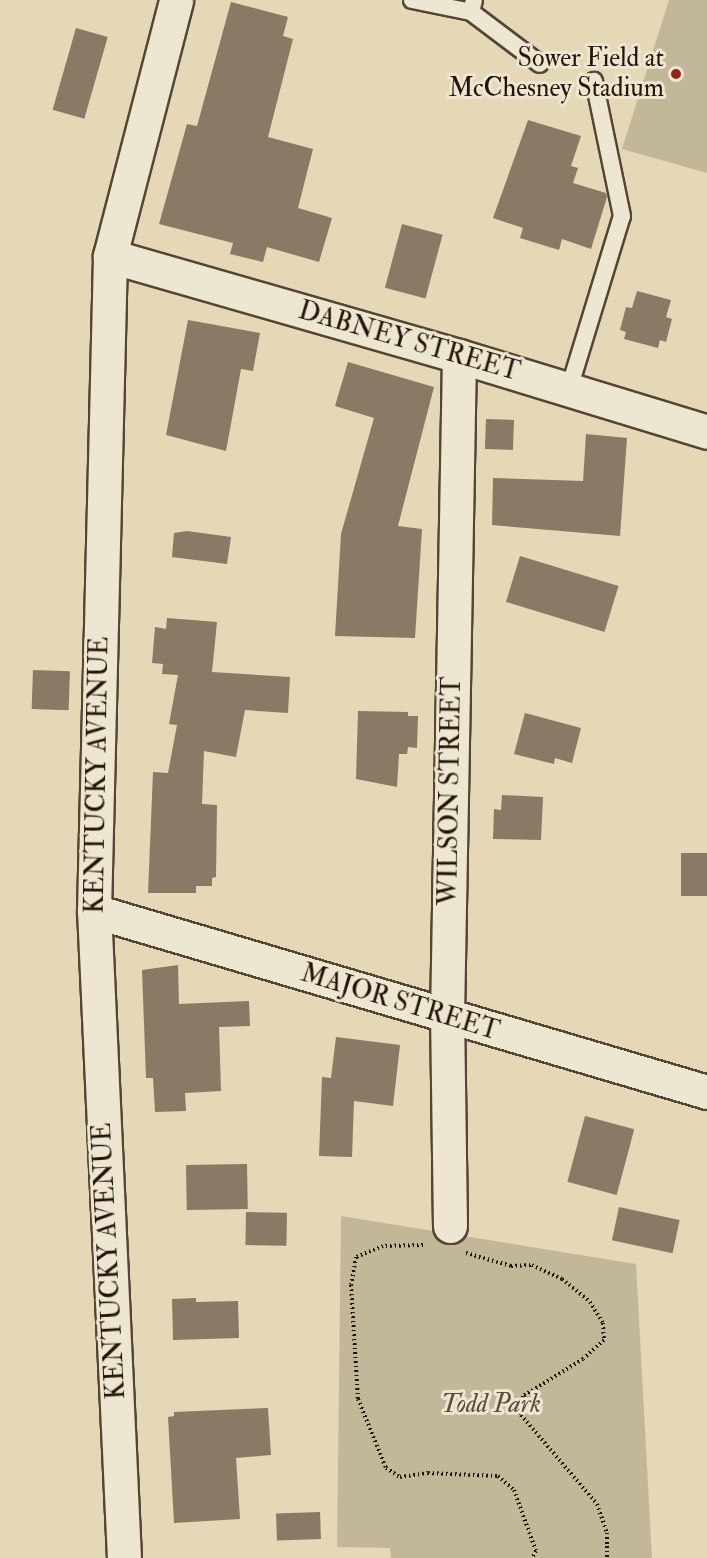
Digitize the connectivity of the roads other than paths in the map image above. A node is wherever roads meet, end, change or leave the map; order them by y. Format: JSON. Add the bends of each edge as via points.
{"nodes":[{"id":1,"x":176,"y":0,"type":"edge"},
{"id":2,"x":412,"y":0,"type":"edge"},
{"id":3,"x":472,"y":6,"type":"edge"},
{"id":4,"x":540,"y":64,"type":"dead end"},
{"id":5,"x":594,"y":81,"type":"dead end"},
{"id":6,"x":110,"y":256,"type":"junction"},
{"id":7,"x":459,"y":356,"type":"junction"},
{"id":8,"x":569,"y":389,"type":"junction"},
{"id":9,"x":707,"y":432,"type":"edge"},
{"id":10,"x":94,"y":911,"type":"junction"},
{"id":11,"x":447,"y":1017,"type":"junction"},
{"id":12,"x":707,"y":1092,"type":"edge"},
{"id":13,"x":446,"y":1241,"type":"road end"},
{"id":14,"x":124,"y":1558,"type":"edge"}],
"edges":[{"from":1,"to":6,"type":"street","name":"KENTUCKY AVENUE"},
{"from":2,"to":3,"type":"lane"},
{"from":3,"to":4,"type":"lane"},
{"from":5,"to":8,"type":"lane","via":[[622,216]]},
{"from":6,"to":7,"type":"street","name":"DABNEY STREET"},
{"from":6,"to":10,"type":"street","name":"KENTUCKY AVENUE"},
{"from":7,"to":8,"type":"street","name":"DABNEY STREET"},
{"from":7,"to":11,"type":"street","name":"WILSON STREET"},
{"from":8,"to":9,"type":"street","name":"DABNEY STREET"},
{"from":10,"to":11,"type":"street","name":"MAJOR STREET"},
{"from":10,"to":14,"type":"street","name":"KENTUCKY AVENUE"},
{"from":11,"to":12,"type":"street","name":"MAJOR STREET"},
{"from":11,"to":13,"type":"street","name":"WILSON STREET"}]}
